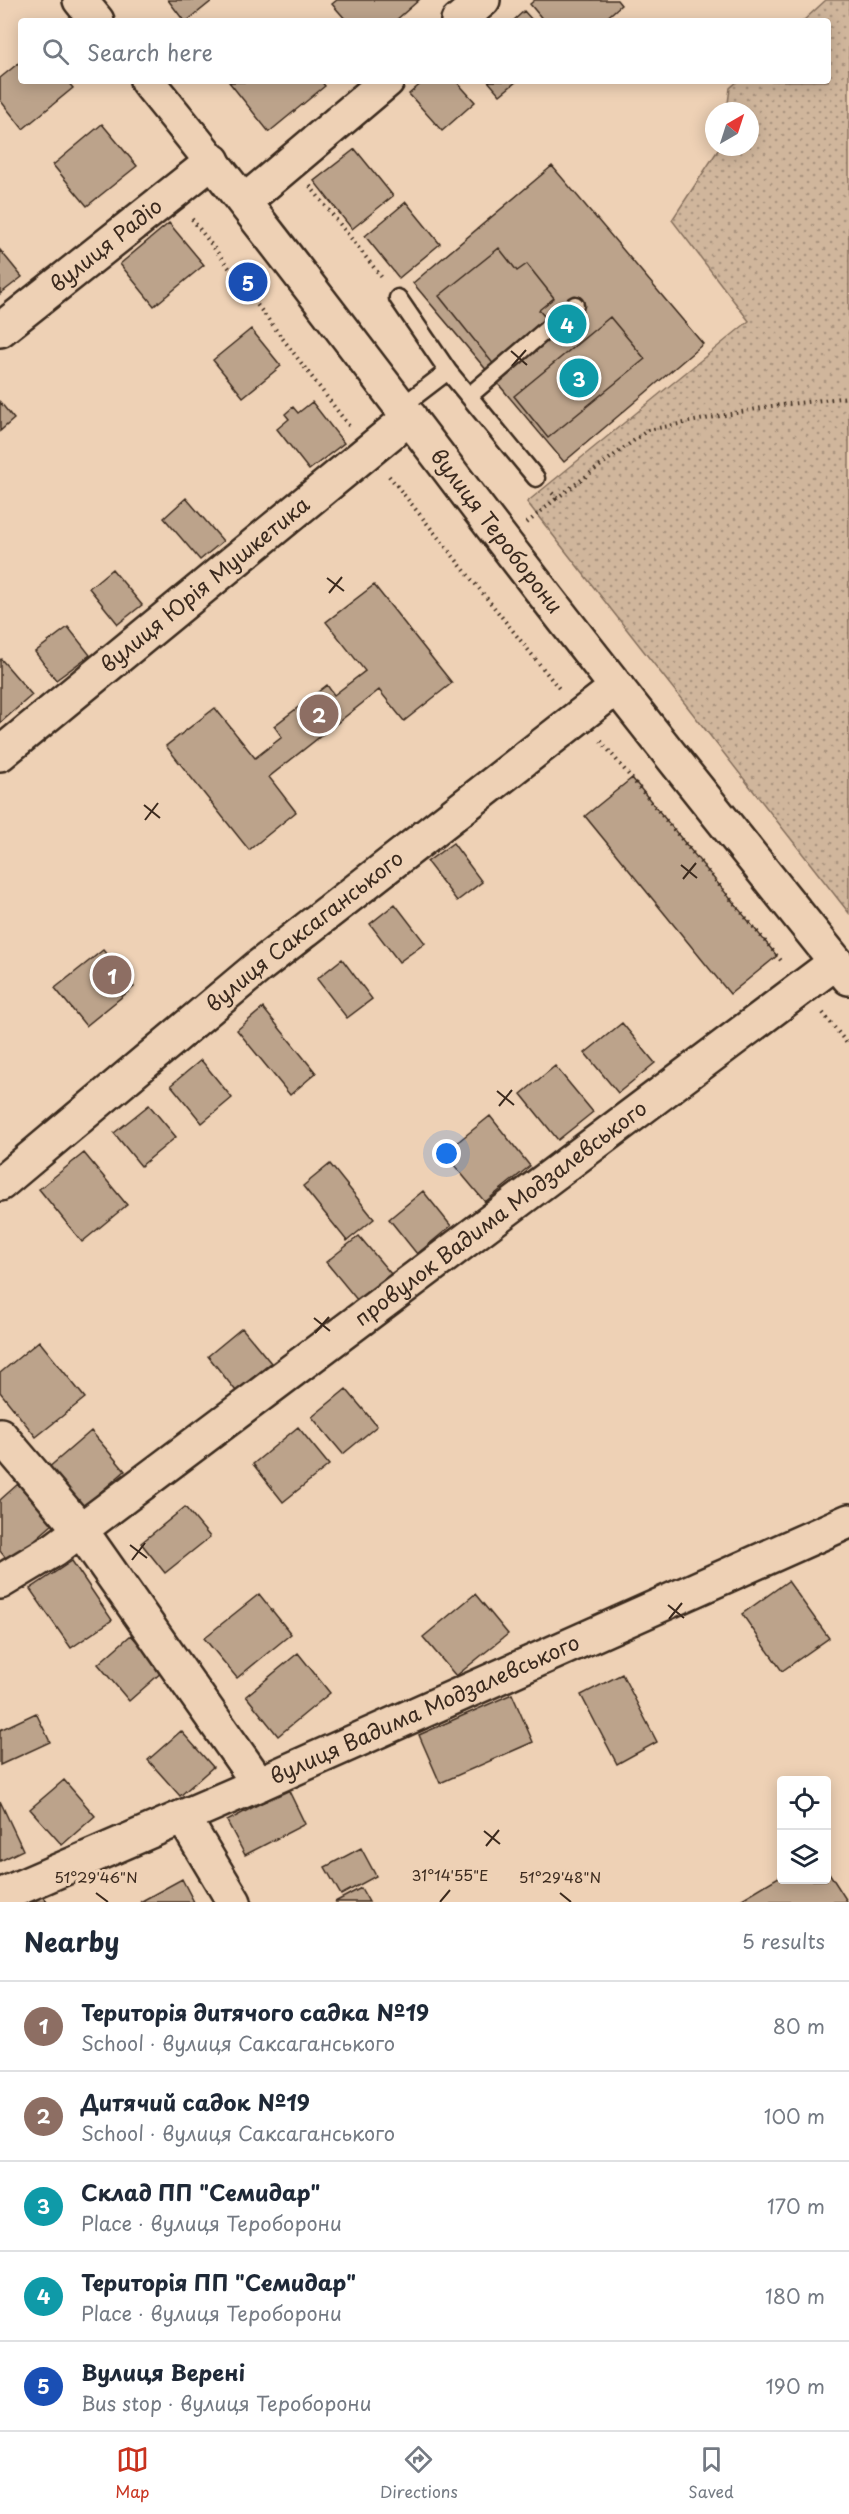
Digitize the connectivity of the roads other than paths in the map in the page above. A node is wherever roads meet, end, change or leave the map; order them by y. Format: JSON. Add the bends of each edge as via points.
{"nodes":[{"id":1,"x":80,"y":0,"type":"edge"},
{"id":2,"x":483,"y":0,"type":"edge"},
{"id":3,"x":95,"y":18,"type":"edge"},
{"id":4,"x":462,"y":18,"type":"edge"},
{"id":5,"x":149,"y":84,"type":"edge"},
{"id":6,"x":383,"y":84,"type":"edge"},
{"id":7,"x":201,"y":170,"type":"junction"},
{"id":8,"x":245,"y":201,"type":"junction"},
{"id":9,"x":398,"y":297,"type":"road end"},
{"id":10,"x":575,"y":305,"type":"dead end"},
{"id":11,"x":0,"y":330,"type":"edge"},
{"id":12,"x":448,"y":371,"type":"junction"},
{"id":13,"x":469,"y":396,"type":"junction"},
{"id":14,"x":406,"y":412,"type":"junction"},
{"id":15,"x":536,"y":478,"type":"road end"},
{"id":16,"x":617,"y":687,"type":"junction"},
{"id":17,"x":0,"y":754,"type":"edge"},
{"id":18,"x":842,"y":970,"type":"edge"},
{"id":19,"x":0,"y":1184,"type":"edge"},
{"id":20,"x":0,"y":1435,"type":"edge"},
{"id":21,"x":849,"y":1521,"type":"edge"},
{"id":22,"x":80,"y":1529,"type":"junction"},
{"id":23,"x":0,"y":1582,"type":"edge"},
{"id":24,"x":259,"y":1784,"type":"junction"},
{"id":25,"x":183,"y":1816,"type":"junction"},
{"id":26,"x":0,"y":1896,"type":"edge"},
{"id":27,"x":234,"y":1902,"type":"edge"}],
"edges":[{"from":1,"to":3,"type":"street"},
{"from":2,"to":4,"type":"street"},
{"from":5,"to":7,"type":"street","name":"вулиця Тероборони"},
{"from":6,"to":8,"type":"street"},
{"from":7,"to":8,"type":"street","name":"вулиця Тероборони"},
{"from":7,"to":11,"type":"street","name":"вулиця Радіо"},
{"from":8,"to":14,"type":"street","name":"вулиця Тероборони"},
{"from":9,"to":12,"type":"lane"},
{"from":10,"to":13,"type":"lane"},
{"from":12,"to":13,"type":"lane"},
{"from":12,"to":14,"type":"lane"},
{"from":13,"to":15,"type":"lane"},
{"from":14,"to":16,"type":"street","name":"вулиця Тероборони"},
{"from":14,"to":17,"type":"street","name":"вулиця Юрія Мушкетика","via":[[369,451]]},
{"from":16,"to":18,"type":"street","name":"вулиця Тероборони"},
{"from":16,"to":19,"type":"street","name":"вулиця Саксаганського","via":[[257,968]]},
{"from":18,"to":22,"type":"street","name":"провулок Вадима Модзалевського","via":[[802,987]]},
{"from":20,"to":22,"type":"street"},
{"from":21,"to":24,"type":"street","name":"вулиця Вадима Модзалевського"},
{"from":22,"to":23,"type":"street","name":"провулок Вадима Модзалевського"},
{"from":22,"to":24,"type":"street"},
{"from":24,"to":25,"type":"street","name":"вулиця Вадима Модзалевського"},
{"from":25,"to":26,"type":"street","name":"вулиця Вадима Модзалевського"},
{"from":25,"to":27,"type":"street"}]}
